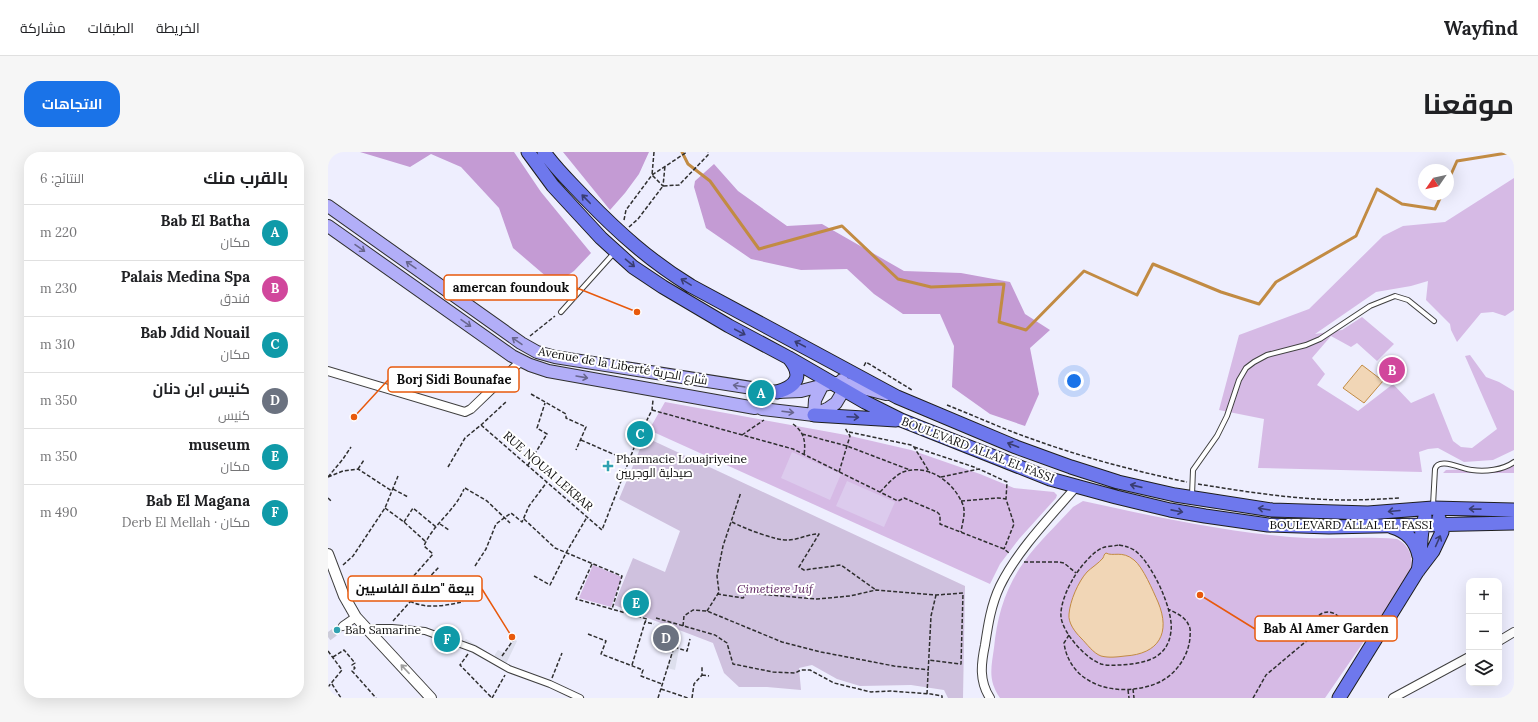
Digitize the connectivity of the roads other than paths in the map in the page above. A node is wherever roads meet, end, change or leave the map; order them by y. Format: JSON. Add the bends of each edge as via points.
{"nodes":[{"id":1,"x":528,"y":152,"type":"edge"},
{"id":2,"x":544,"y":152,"type":"edge"},
{"id":3,"x":328,"y":206,"type":"edge"},
{"id":4,"x":328,"y":226,"type":"edge"},
{"id":5,"x":617,"y":231,"type":"junction"},
{"id":6,"x":601,"y":238,"type":"junction"},
{"id":7,"x":616,"y":251,"type":"junction"},
{"id":8,"x":561,"y":312,"type":"road end"},
{"id":9,"x":1434,"y":321,"type":"dead end"},
{"id":10,"x":789,"y":358,"type":"junction"},
{"id":11,"x":521,"y":361,"type":"junction"},
{"id":12,"x":834,"y":363,"type":"junction"},
{"id":13,"x":328,"y":371,"type":"edge"},
{"id":14,"x":835,"y":386,"type":"junction"},
{"id":15,"x":777,"y":392,"type":"junction"},
{"id":16,"x":897,"y":397,"type":"junction"},
{"id":17,"x":814,"y":415,"type":"junction"},
{"id":18,"x":902,"y":420,"type":"junction"},
{"id":19,"x":1514,"y":462,"type":"edge"},
{"id":20,"x":1076,"y":487,"type":"junction"},
{"id":21,"x":1192,"y":497,"type":"junction"},
{"id":22,"x":1433,"y":508,"type":"junction"},
{"id":23,"x":1514,"y":510,"type":"edge"},
{"id":24,"x":1514,"y":523,"type":"edge"},
{"id":25,"x":1423,"y":525,"type":"junction"},
{"id":26,"x":1441,"y":525,"type":"junction"},
{"id":27,"x":1390,"y":526,"type":"junction"},
{"id":28,"x":328,"y":554,"type":"edge"},
{"id":29,"x":1418,"y":566,"type":"junction"},
{"id":30,"x":356,"y":617,"type":"junction"},
{"id":31,"x":343,"y":626,"type":"tunnel mouth"},
{"id":32,"x":365,"y":628,"type":"junction"},
{"id":33,"x":1514,"y":632,"type":"edge"},
{"id":34,"x":1502,"y":638,"type":"edge"},
{"id":35,"x":1466,"y":659,"type":"edge"},
{"id":36,"x":431,"y":698,"type":"edge"},
{"id":37,"x":580,"y":698,"type":"edge"},
{"id":38,"x":990,"y":698,"type":"edge"},
{"id":39,"x":1339,"y":698,"type":"edge"},
{"id":40,"x":1393,"y":698,"type":"edge"}],
"edges":[{"from":1,"to":6,"type":"main road","name":"BOULEVARD ALLAL EL FASSI","via":[[556,190]]},
{"from":5,"to":2,"type":"main road","name":"BOULEVARD ALLAL EL FASSI","one_way":true,"via":[[563,176]]},
{"from":15,"to":3,"type":"main road","name":"Avenue de la Liberté شارع الحرية","one_way":true,"via":[[537,352],[520,343]]},
{"from":4,"to":11,"type":"main road","name":"Avenue de la Liberté شارع الحرية","one_way":true},
{"from":5,"to":6,"type":"main road"},
{"from":12,"to":5,"type":"main road","name":"BOULEVARD ALLAL EL FASSI","one_way":true,"via":[[691,286],[653,261]]},
{"from":6,"to":7,"type":"main road","name":"BOULEVARD ALLAL EL FASSI"},
{"from":7,"to":8,"type":"lane"},
{"from":7,"to":10,"type":"main road","name":"BOULEVARD ALLAL EL FASSI","one_way":true,"via":[[668,290]]},
{"from":9,"to":21,"type":"lane","via":[[1408,300],[1395,296],[1370,306],[1320,339],[1267,355],[1254,362],[1246,368],[1239,380],[1217,436],[1193,470]]},
{"from":10,"to":14,"type":"main road","name":"BOULEVARD ALLAL EL FASSI"},
{"from":10,"to":15,"type":"main road","via":[[796,368],[796,380],[790,387]]},
{"from":11,"to":13,"type":"street","via":[[465,412]]},
{"from":11,"to":17,"type":"main road","name":"Avenue de la Liberté شارع الحرية","one_way":true,"via":[[548,371],[761,412]]},
{"from":12,"to":14,"type":"main road"},
{"from":12,"to":16,"type":"main road","name":"BOULEVARD ALLAL EL FASSI"},
{"from":14,"to":15,"type":"main road","name":"Avenue de la Liberté شارع الحرية"},
{"from":14,"to":16,"type":"main road","name":"Avenue de la Liberté شارع الحرية"},
{"from":14,"to":17,"type":"main road","via":[[815,400]]},
{"from":14,"to":17,"type":"main road","via":[[836,403]]},
{"from":14,"to":18,"type":"main road","name":"BOULEVARD ALLAL EL FASSI"},
{"from":21,"to":16,"type":"main road","name":"BOULEVARD ALLAL EL FASSI","one_way":true,"via":[[1118,482],[1072,467],[963,426]]},
{"from":17,"to":18,"type":"main road","one_way":true},
{"from":18,"to":20,"type":"main road","name":"BOULEVARD ALLAL EL FASSI"},
{"from":19,"to":22,"type":"lane","via":[[1495,470],[1471,470],[1445,463],[1436,466]]},
{"from":20,"to":27,"type":"main road","name":"BOULEVARD ALLAL EL FASSI","one_way":true,"via":[[1177,511],[1268,525]]},
{"from":20,"to":38,"type":"street","via":[[1036,533],[1000,586],[990,615],[982,658],[982,677]]},
{"from":22,"to":21,"type":"main road","name":"BOULEVARD ALLAL EL FASSI","one_way":true,"via":[[1368,513],[1272,510]]},
{"from":23,"to":22,"type":"main road","name":"BOULEVARD ALLAL EL FASSI","one_way":true},
{"from":22,"to":25,"type":"main road"},
{"from":22,"to":26,"type":"main road"},
{"from":24,"to":26,"type":"main road","name":"BOULEVARD ALLAL EL FASSI"},
{"from":25,"to":26,"type":"main road","name":"BOULEVARD ALLAL EL FASSI"},
{"from":25,"to":27,"type":"main road","name":"BOULEVARD ALLAL EL FASSI"},
{"from":25,"to":29,"type":"main road"},
{"from":29,"to":26,"type":"main road","one_way":true,"via":[[1433,551],[1442,532]]},
{"from":27,"to":29,"type":"main road","via":[[1404,532],[1411,539],[1418,551]]},
{"from":28,"to":30,"type":"street","via":[[347,602]]},
{"from":29,"to":39,"type":"main road"},
{"from":30,"to":31,"type":"street"},
{"from":30,"to":32,"type":"street"},
{"from":36,"to":32,"type":"street","one_way":true},
{"from":32,"to":37,"type":"street","via":[[425,631],[474,649],[509,669]]},
{"from":33,"to":34,"type":"street"},
{"from":35,"to":40,"type":"street"}]}
